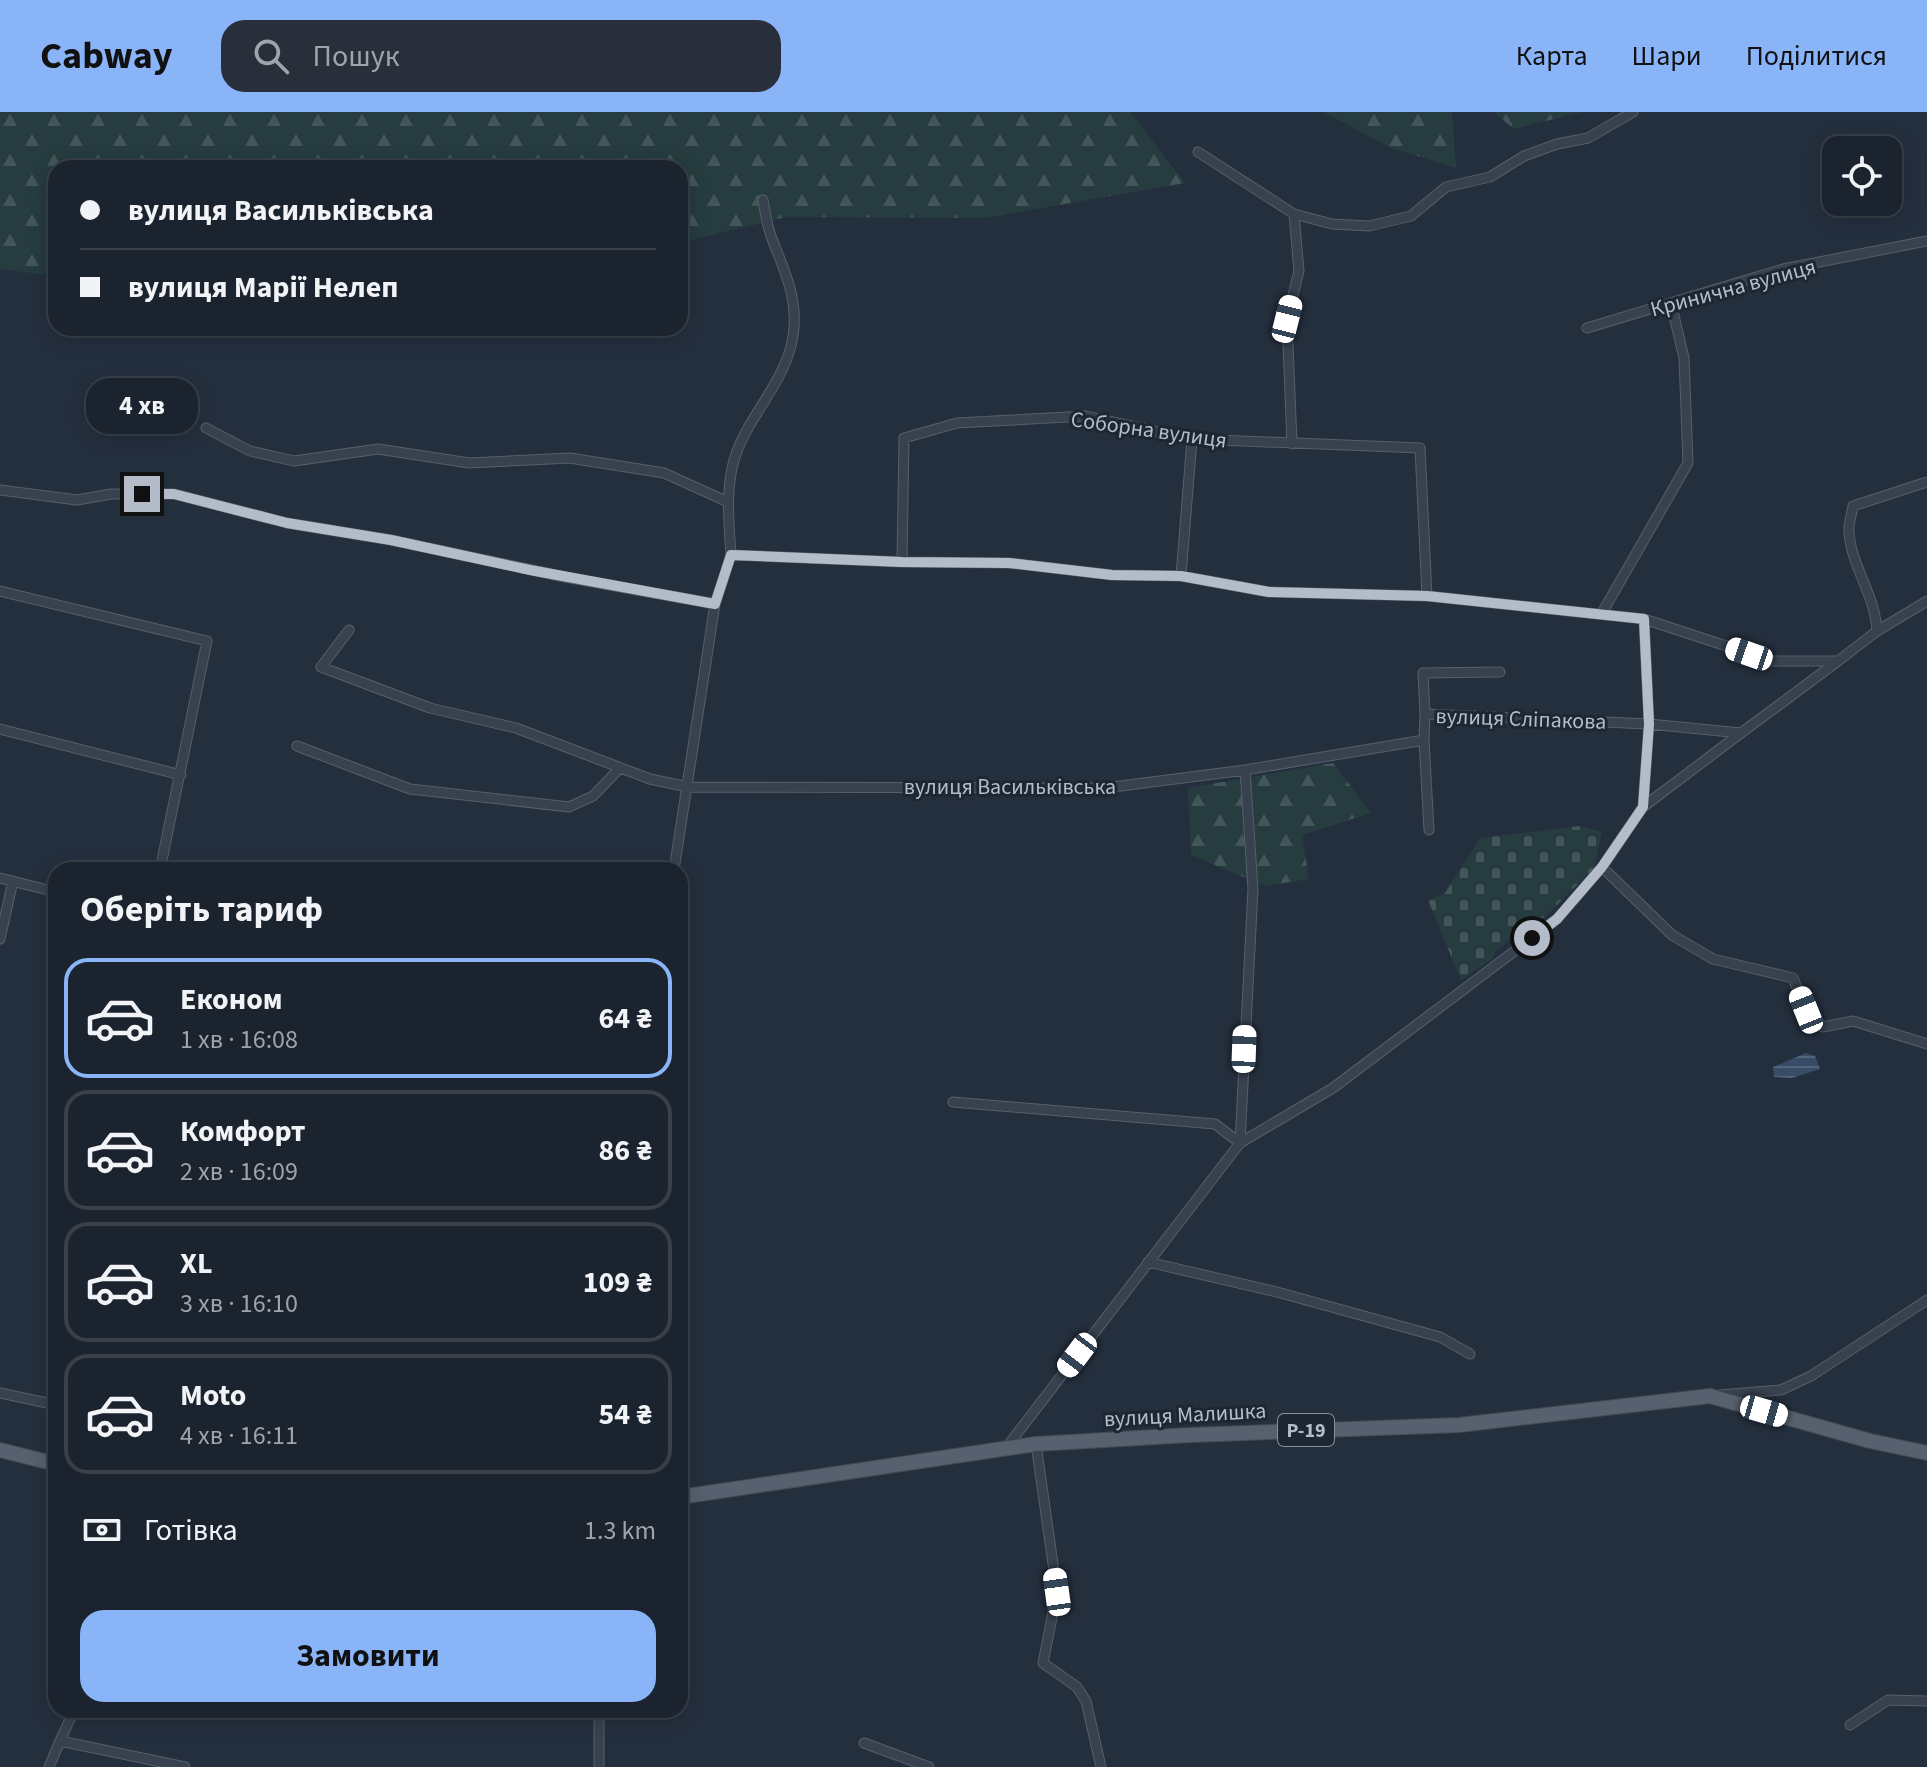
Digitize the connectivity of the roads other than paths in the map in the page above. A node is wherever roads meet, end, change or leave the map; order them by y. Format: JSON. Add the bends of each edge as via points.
{"nodes":[{"id":1,"x":1633,"y":112,"type":"edge"},
{"id":2,"x":1198,"y":152,"type":"dead end"},
{"id":3,"x":763,"y":200,"type":"dead end"},
{"id":4,"x":1294,"y":214,"type":"junction"},
{"id":5,"x":1927,"y":241,"type":"edge"},
{"id":6,"x":1671,"y":303,"type":"junction"},
{"id":7,"x":1587,"y":328,"type":"dead end"},
{"id":8,"x":206,"y":428,"type":"dead end"},
{"id":9,"x":1192,"y":439,"type":"junction"},
{"id":10,"x":1292,"y":444,"type":"junction"},
{"id":11,"x":1927,"y":482,"type":"edge"},
{"id":12,"x":0,"y":490,"type":"edge"},
{"id":13,"x":728,"y":502,"type":"junction"},
{"id":14,"x":731,"y":555,"type":"junction"},
{"id":15,"x":902,"y":562,"type":"junction"},
{"id":16,"x":1181,"y":576,"type":"junction"},
{"id":17,"x":0,"y":591,"type":"edge"},
{"id":18,"x":1427,"y":596,"type":"junction"},
{"id":19,"x":1927,"y":601,"type":"edge"},
{"id":20,"x":715,"y":604,"type":"junction"},
{"id":21,"x":1602,"y":613,"type":"junction"},
{"id":22,"x":1644,"y":619,"type":"junction"},
{"id":23,"x":349,"y":630,"type":"dead end"},
{"id":24,"x":1877,"y":631,"type":"junction"},
{"id":25,"x":1838,"y":661,"type":"junction"},
{"id":26,"x":1500,"y":672,"type":"dead end"},
{"id":27,"x":1425,"y":714,"type":"junction"},
{"id":28,"x":1649,"y":724,"type":"junction"},
{"id":29,"x":0,"y":729,"type":"edge"},
{"id":30,"x":1741,"y":733,"type":"junction"},
{"id":31,"x":1424,"y":740,"type":"junction"},
{"id":32,"x":297,"y":746,"type":"dead end"},
{"id":33,"x":620,"y":768,"type":"junction"},
{"id":34,"x":1245,"y":770,"type":"junction"},
{"id":35,"x":181,"y":775,"type":"junction"},
{"id":36,"x":688,"y":787,"type":"junction"},
{"id":37,"x":1643,"y":807,"type":"junction"},
{"id":38,"x":1429,"y":830,"type":"dead end"},
{"id":39,"x":162,"y":862,"type":"edge"},
{"id":40,"x":675,"y":862,"type":"edge"},
{"id":41,"x":1602,"y":867,"type":"junction"},
{"id":42,"x":0,"y":878,"type":"edge"},
{"id":43,"x":13,"y":881,"type":"junction"},
{"id":44,"x":48,"y":890,"type":"edge"},
{"id":45,"x":0,"y":939,"type":"edge"},
{"id":46,"x":1927,"y":1044,"type":"edge"},
{"id":47,"x":953,"y":1102,"type":"dead end"},
{"id":48,"x":1240,"y":1143,"type":"junction"},
{"id":49,"x":1148,"y":1262,"type":"junction"},
{"id":50,"x":1927,"y":1300,"type":"edge"},
{"id":51,"x":1470,"y":1354,"type":"dead end"},
{"id":52,"x":0,"y":1393,"type":"edge"},
{"id":53,"x":1710,"y":1396,"type":"junction"},
{"id":54,"x":48,"y":1403,"type":"edge"},
{"id":55,"x":1036,"y":1444,"type":"junction"},
{"id":56,"x":1006,"y":1448,"type":"junction"},
{"id":57,"x":0,"y":1450,"type":"edge"},
{"id":58,"x":1927,"y":1453,"type":"edge"},
{"id":59,"x":48,"y":1462,"type":"edge"},
{"id":60,"x":688,"y":1496,"type":"edge"},
{"id":61,"x":1927,"y":1701,"type":"edge"},
{"id":62,"x":70,"y":1718,"type":"edge"},
{"id":63,"x":599,"y":1718,"type":"edge"},
{"id":64,"x":1850,"y":1725,"type":"dead end"},
{"id":65,"x":60,"y":1741,"type":"junction"},
{"id":66,"x":864,"y":1743,"type":"dead end"},
{"id":67,"x":49,"y":1767,"type":"edge"},
{"id":68,"x":185,"y":1767,"type":"edge"},
{"id":69,"x":599,"y":1767,"type":"edge"},
{"id":70,"x":929,"y":1767,"type":"edge"},
{"id":71,"x":1101,"y":1767,"type":"edge"}],
"edges":[{"from":1,"to":4,"type":"street","via":[[1588,138],[1524,156],[1490,177],[1446,187],[1411,216],[1369,226]]},
{"from":2,"to":4,"type":"street"},
{"from":3,"to":13,"type":"street","via":[[795,305],[793,338],[775,387],[735,458]]},
{"from":4,"to":10,"type":"street","via":[[1299,271],[1287,319]]},
{"from":5,"to":6,"type":"street","name":"Кринична вулиця","via":[[1783,269]]},
{"from":6,"to":7,"type":"street","name":"Кринична вулиця"},
{"from":6,"to":21,"type":"street","via":[[1684,358],[1688,463]]},
{"from":8,"to":13,"type":"street","via":[[250,451],[294,461],[378,449],[469,463],[570,458],[664,473]]},
{"from":9,"to":10,"type":"street","name":"Соборна вулиця"},
{"from":9,"to":15,"type":"street","name":"Соборна вулиця","via":[[1086,416],[957,423],[904,438]]},
{"from":9,"to":16,"type":"street"},
{"from":10,"to":18,"type":"street","name":"Соборна вулиця","via":[[1420,448]]},
{"from":11,"to":24,"type":"street","via":[[1853,506],[1849,532],[1873,602]]},
{"from":12,"to":20,"type":"street","via":[[77,500],[174,494],[287,523]]},
{"from":13,"to":14,"type":"street"},
{"from":14,"to":15,"type":"street"},
{"from":14,"to":20,"type":"street"},
{"from":15,"to":16,"type":"street","via":[[1009,563],[1112,575]]},
{"from":16,"to":18,"type":"street","via":[[1269,592]]},
{"from":17,"to":35,"type":"street","via":[[207,641]]},
{"from":18,"to":21,"type":"street"},
{"from":19,"to":24,"type":"street"},
{"from":20,"to":36,"type":"street"},
{"from":21,"to":22,"type":"street"},
{"from":22,"to":25,"type":"street","via":[[1772,661]]},
{"from":22,"to":28,"type":"street"},
{"from":23,"to":33,"type":"street","name":"вулиця Васильківська","via":[[321,667],[430,708],[516,728]]},
{"from":24,"to":25,"type":"street"},
{"from":25,"to":30,"type":"street"},
{"from":26,"to":27,"type":"street","via":[[1423,673]]},
{"from":27,"to":28,"type":"street","name":"вулиця Сліпакова"},
{"from":27,"to":31,"type":"street","name":"вулиця Сліпакова"},
{"from":28,"to":30,"type":"street"},
{"from":28,"to":37,"type":"street"},
{"from":29,"to":35,"type":"street"},
{"from":30,"to":37,"type":"street"},
{"from":31,"to":34,"type":"street","name":"вулиця Васильківська"},
{"from":31,"to":38,"type":"street","name":"вулиця Сліпакова"},
{"from":32,"to":33,"type":"street","via":[[410,789],[569,807],[593,796]]},
{"from":33,"to":36,"type":"street","name":"вулиця Васильківська"},
{"from":34,"to":36,"type":"street","name":"вулиця Васильківська","via":[[1105,788]]},
{"from":34,"to":48,"type":"street","via":[[1253,889]]},
{"from":35,"to":39,"type":"street"},
{"from":36,"to":40,"type":"street"},
{"from":37,"to":41,"type":"street"},
{"from":41,"to":46,"type":"street","via":[[1672,935],[1713,959],[1793,978],[1806,1010],[1823,1027],[1853,1021]]},
{"from":41,"to":48,"type":"street","via":[[1557,919],[1333,1088]]},
{"from":42,"to":43,"type":"street"},
{"from":43,"to":44,"type":"street"},
{"from":43,"to":45,"type":"street"},
{"from":47,"to":48,"type":"street","via":[[1215,1124]]},
{"from":48,"to":49,"type":"street"},
{"from":49,"to":51,"type":"street","via":[[1440,1337]]},
{"from":49,"to":56,"type":"street"},
{"from":50,"to":53,"type":"street","via":[[1781,1390]]},
{"from":52,"to":54,"type":"street"},
{"from":53,"to":55,"type":"main road","name":"вулиця Малишка","number":"Р-19","via":[[1459,1425]]},
{"from":53,"to":58,"type":"main road","name":"вулиця Малишка","number":"Р-19"},
{"from":55,"to":56,"type":"main road","name":"вулиця Малишка","number":"Р-19"},
{"from":55,"to":71,"type":"street","via":[[1057,1592],[1043,1663],[1077,1687],[1086,1701]]},
{"from":56,"to":60,"type":"main road","name":"вулиця Малишка","number":"Р-19"},
{"from":57,"to":59,"type":"main road"},
{"from":61,"to":64,"type":"street","via":[[1888,1700]]},
{"from":62,"to":65,"type":"street"},
{"from":63,"to":69,"type":"street"},
{"from":65,"to":67,"type":"street"},
{"from":65,"to":68,"type":"street"},
{"from":66,"to":70,"type":"street"}]}
